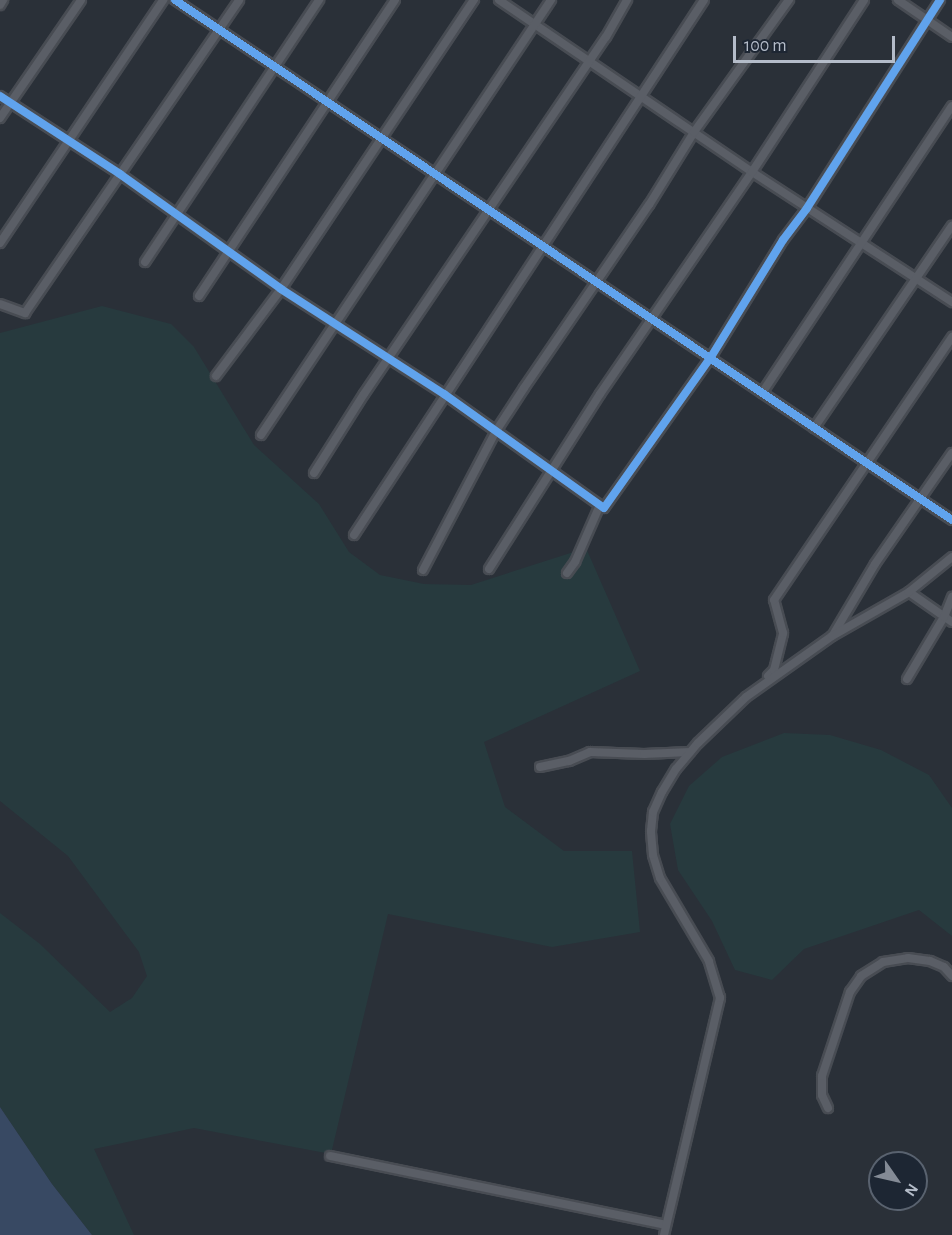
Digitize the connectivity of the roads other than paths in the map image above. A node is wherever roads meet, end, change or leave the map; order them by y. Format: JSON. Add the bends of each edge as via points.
{"nodes":[{"id":1,"x":3,"y":0,"type":"edge"},
{"id":2,"x":81,"y":0,"type":"edge"},
{"id":3,"x":163,"y":0,"type":"edge"},
{"id":4,"x":175,"y":0,"type":"edge"},
{"id":5,"x":239,"y":0,"type":"edge"},
{"id":6,"x":319,"y":0,"type":"edge"},
{"id":7,"x":395,"y":0,"type":"edge"},
{"id":8,"x":474,"y":0,"type":"edge"},
{"id":9,"x":499,"y":0,"type":"edge"},
{"id":10,"x":551,"y":0,"type":"edge"},
{"id":11,"x":627,"y":0,"type":"edge"},
{"id":12,"x":704,"y":0,"type":"edge"},
{"id":13,"x":789,"y":0,"type":"edge"},
{"id":14,"x":864,"y":0,"type":"edge"},
{"id":15,"x":898,"y":0,"type":"edge"},
{"id":16,"x":940,"y":0,"type":"edge"},
{"id":17,"x":0,"y":5,"type":"edge"},
{"id":18,"x":927,"y":19,"type":"junction"},
{"id":19,"x":535,"y":24,"type":"junction"},
{"id":20,"x":219,"y":30,"type":"junction"},
{"id":21,"x":952,"y":37,"type":"edge"},
{"id":22,"x":589,"y":60,"type":"junction"},
{"id":23,"x":274,"y":67,"type":"junction"},
{"id":24,"x":0,"y":96,"type":"edge"},
{"id":25,"x":642,"y":96,"type":"junction"},
{"id":26,"x":11,"y":102,"type":"junction"},
{"id":27,"x":327,"y":102,"type":"junction"},
{"id":28,"x":952,"y":106,"type":"edge"},
{"id":29,"x":0,"y":118,"type":"edge"},
{"id":30,"x":694,"y":132,"type":"junction"},
{"id":31,"x":382,"y":138,"type":"junction"},
{"id":32,"x":69,"y":141,"type":"junction"},
{"id":33,"x":752,"y":172,"type":"junction"},
{"id":34,"x":120,"y":174,"type":"junction"},
{"id":35,"x":435,"y":174,"type":"junction"},
{"id":36,"x":807,"y":208,"type":"junction"},
{"id":37,"x":490,"y":211,"type":"junction"},
{"id":38,"x":177,"y":213,"type":"junction"},
{"id":39,"x":952,"y":226,"type":"edge"},
{"id":40,"x":0,"y":243,"type":"edge"},
{"id":41,"x":861,"y":243,"type":"junction"},
{"id":42,"x":542,"y":245,"type":"junction"},
{"id":43,"x":229,"y":249,"type":"junction"},
{"id":44,"x":145,"y":262,"type":"dead end"},
{"id":45,"x":917,"y":279,"type":"junction"},
{"id":46,"x":596,"y":280,"type":"junction"},
{"id":47,"x":281,"y":289,"type":"junction"},
{"id":48,"x":199,"y":296,"type":"dead end"},
{"id":49,"x":952,"y":302,"type":"edge"},
{"id":50,"x":0,"y":304,"type":"edge"},
{"id":51,"x":652,"y":319,"type":"junction"},
{"id":52,"x":336,"y":322,"type":"junction"},
{"id":53,"x":952,"y":337,"type":"edge"},
{"id":54,"x":389,"y":357,"type":"junction"},
{"id":55,"x":711,"y":357,"type":"junction"},
{"id":56,"x":216,"y":376,"type":"dead end"},
{"id":57,"x":762,"y":393,"type":"junction"},
{"id":58,"x":444,"y":394,"type":"junction"},
{"id":59,"x":814,"y":428,"type":"junction"},
{"id":60,"x":496,"y":431,"type":"junction"},
{"id":61,"x":261,"y":435,"type":"dead end"},
{"id":62,"x":952,"y":453,"type":"edge"},
{"id":63,"x":868,"y":464,"type":"junction"},
{"id":64,"x":552,"y":469,"type":"junction"},
{"id":65,"x":314,"y":473,"type":"dead end"},
{"id":66,"x":920,"y":499,"type":"junction"},
{"id":67,"x":600,"y":505,"type":"junction"},
{"id":68,"x":952,"y":520,"type":"edge"},
{"id":69,"x":354,"y":535,"type":"dead end"},
{"id":70,"x":952,"y":557,"type":"edge"},
{"id":71,"x":423,"y":570,"type":"dead end"},
{"id":72,"x":489,"y":570,"type":"dead end"},
{"id":73,"x":567,"y":573,"type":"dead end"},
{"id":74,"x":909,"y":592,"type":"junction"},
{"id":75,"x":952,"y":597,"type":"edge"},
{"id":76,"x":948,"y":620,"type":"edge"},
{"id":77,"x":832,"y":636,"type":"junction"},
{"id":78,"x":907,"y":679,"type":"dead end"},
{"id":79,"x":689,"y":753,"type":"junction"},
{"id":80,"x":540,"y":767,"type":"dead end"},
{"id":81,"x":952,"y":976,"type":"edge"},
{"id":82,"x":828,"y":1108,"type":"dead end"},
{"id":83,"x":330,"y":1156,"type":"dead end"},
{"id":84,"x":666,"y":1225,"type":"junction"},
{"id":85,"x":664,"y":1235,"type":"edge"}],
"edges":[{"from":1,"to":17,"type":"street"},
{"from":2,"to":26,"type":"street"},
{"from":3,"to":32,"type":"street"},
{"from":4,"to":20,"type":"street"},
{"from":5,"to":20,"type":"street"},
{"from":6,"to":23,"type":"street"},
{"from":7,"to":27,"type":"street"},
{"from":8,"to":31,"type":"street"},
{"from":9,"to":19,"type":"street"},
{"from":10,"to":19,"type":"street"},
{"from":11,"to":22,"type":"street"},
{"from":12,"to":25,"type":"street"},
{"from":13,"to":30,"type":"street"},
{"from":14,"to":33,"type":"street"},
{"from":15,"to":18,"type":"street"},
{"from":16,"to":18,"type":"street"},
{"from":18,"to":21,"type":"street"},
{"from":18,"to":36,"type":"street"},
{"from":19,"to":22,"type":"street"},
{"from":19,"to":35,"type":"street"},
{"from":20,"to":23,"type":"street"},
{"from":20,"to":34,"type":"street"},
{"from":22,"to":25,"type":"street"},
{"from":22,"to":37,"type":"street"},
{"from":23,"to":27,"type":"street"},
{"from":23,"to":38,"type":"street"},
{"from":24,"to":26,"type":"street"},
{"from":25,"to":30,"type":"street"},
{"from":25,"to":42,"type":"street"},
{"from":26,"to":29,"type":"street"},
{"from":26,"to":32,"type":"street"},
{"from":27,"to":31,"type":"street"},
{"from":27,"to":43,"type":"street"},
{"from":28,"to":41,"type":"street"},
{"from":30,"to":33,"type":"street"},
{"from":30,"to":46,"type":"street"},
{"from":31,"to":35,"type":"street"},
{"from":31,"to":47,"type":"street"},
{"from":32,"to":34,"type":"street"},
{"from":32,"to":40,"type":"street"},
{"from":33,"to":36,"type":"street"},
{"from":33,"to":51,"type":"street"},
{"from":34,"to":38,"type":"street"},
{"from":34,"to":50,"type":"street","via":[[25,313]]},
{"from":35,"to":37,"type":"street"},
{"from":35,"to":52,"type":"street"},
{"from":36,"to":41,"type":"street"},
{"from":36,"to":55,"type":"street"},
{"from":37,"to":42,"type":"street"},
{"from":37,"to":54,"type":"street"},
{"from":38,"to":43,"type":"street"},
{"from":38,"to":44,"type":"street"},
{"from":39,"to":45,"type":"street"},
{"from":41,"to":45,"type":"street"},
{"from":41,"to":57,"type":"street"},
{"from":42,"to":46,"type":"street"},
{"from":42,"to":58,"type":"street"},
{"from":43,"to":47,"type":"street"},
{"from":43,"to":48,"type":"street"},
{"from":45,"to":49,"type":"street"},
{"from":45,"to":59,"type":"street"},
{"from":46,"to":51,"type":"street"},
{"from":46,"to":60,"type":"street"},
{"from":47,"to":52,"type":"street"},
{"from":47,"to":56,"type":"street"},
{"from":51,"to":55,"type":"street"},
{"from":51,"to":64,"type":"street"},
{"from":52,"to":54,"type":"street"},
{"from":52,"to":61,"type":"street"},
{"from":53,"to":63,"type":"street"},
{"from":54,"to":58,"type":"street"},
{"from":54,"to":65,"type":"street"},
{"from":55,"to":57,"type":"street"},
{"from":55,"to":67,"type":"street","via":[[604,508]]},
{"from":57,"to":59,"type":"street"},
{"from":58,"to":60,"type":"street"},
{"from":58,"to":69,"type":"street"},
{"from":59,"to":63,"type":"street"},
{"from":60,"to":64,"type":"street"},
{"from":60,"to":71,"type":"street"},
{"from":62,"to":66,"type":"street"},
{"from":63,"to":66,"type":"street"},
{"from":63,"to":79,"type":"street","via":[[774,600],[783,633],[774,670]]},
{"from":64,"to":67,"type":"street"},
{"from":64,"to":72,"type":"street"},
{"from":66,"to":68,"type":"street"},
{"from":66,"to":77,"type":"street"},
{"from":67,"to":73,"type":"street"},
{"from":70,"to":74,"type":"street"},
{"from":74,"to":76,"type":"street"},
{"from":74,"to":77,"type":"street"},
{"from":75,"to":76,"type":"street"},
{"from":76,"to":78,"type":"street"},
{"from":77,"to":79,"type":"street","via":[[746,697]]},
{"from":79,"to":80,"type":"street","via":[[590,752]]},
{"from":79,"to":84,"type":"street","via":[[653,812],[653,855],[660,878],[709,961],[720,998]]},
{"from":81,"to":82,"type":"street","via":[[937,964],[908,958],[883,962],[861,976],[850,992],[822,1076],[822,1095]]},
{"from":83,"to":84,"type":"street"},
{"from":84,"to":85,"type":"street"}]}
